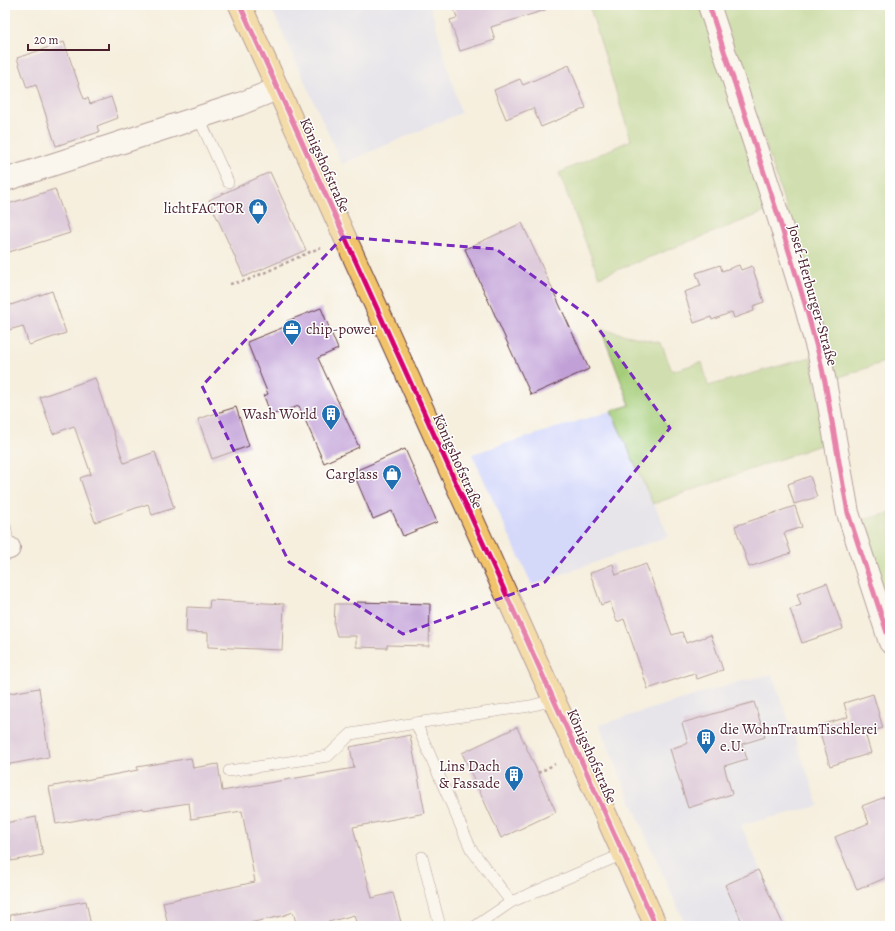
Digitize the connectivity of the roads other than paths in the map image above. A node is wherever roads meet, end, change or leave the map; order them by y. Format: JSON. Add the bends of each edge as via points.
{"nodes":[{"id":1,"x":240,"y":5,"type":"edge"},
{"id":2,"x":709,"y":5,"type":"edge"},
{"id":3,"x":277,"y":89,"type":"junction"},
{"id":4,"x":199,"y":118,"type":"junction"},
{"id":5,"x":5,"y":180,"type":"edge"},
{"id":6,"x":228,"y":182,"type":"dead end"},
{"id":7,"x":5,"y":525,"type":"edge"},
{"id":8,"x":7,"y":548,"type":"edge"},
{"id":9,"x":890,"y":642,"type":"edge"},
{"id":10,"x":554,"y":700,"type":"junction"},
{"id":11,"x":416,"y":723,"type":"junction"},
{"id":12,"x":229,"y":771,"type":"dead end"},
{"id":13,"x":624,"y":854,"type":"junction"},
{"id":14,"x":422,"y":857,"type":"dead end"},
{"id":15,"x":511,"y":902,"type":"junction"},
{"id":16,"x":440,"y":926,"type":"edge"},
{"id":17,"x":476,"y":926,"type":"edge"},
{"id":18,"x":656,"y":926,"type":"edge"}],
"edges":[{"from":1,"to":3,"type":"main road","name":"Königshofstraße"},
{"from":2,"to":9,"type":"street","name":"Josef-Herburger-Straße","via":[[774,201],[807,311],[829,401],[848,513]]},
{"from":3,"to":4,"type":"street"},
{"from":3,"to":10,"type":"main road","name":"Königshofstraße"},
{"from":4,"to":5,"type":"street"},
{"from":4,"to":6,"type":"lane"},
{"from":7,"to":8,"type":"lane"},
{"from":10,"to":11,"type":"lane"},
{"from":10,"to":13,"type":"main road","name":"Königshofstraße"},
{"from":11,"to":12,"type":"lane","via":[[352,734],[328,756]]},
{"from":11,"to":15,"type":"lane","via":[[471,849]]},
{"from":13,"to":15,"type":"lane"},
{"from":13,"to":18,"type":"main road","name":"Königshofstraße"},
{"from":14,"to":16,"type":"lane"},
{"from":15,"to":17,"type":"lane"}]}
